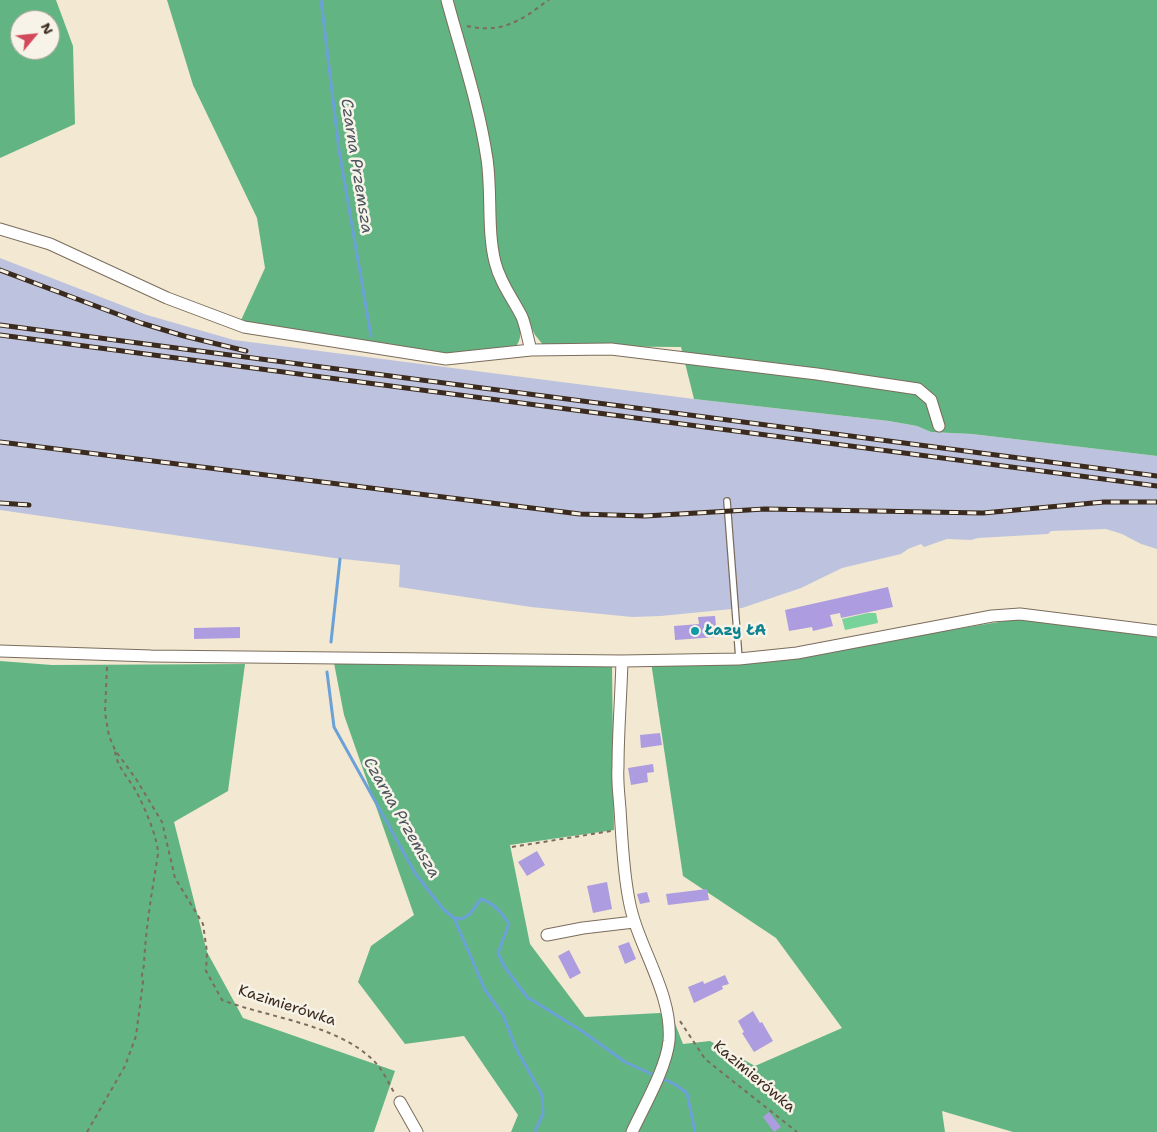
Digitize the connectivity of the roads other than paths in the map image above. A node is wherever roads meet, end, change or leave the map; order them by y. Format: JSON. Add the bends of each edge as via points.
{"nodes":[{"id":1,"x":447,"y":0,"type":"edge"},
{"id":2,"x":0,"y":229,"type":"edge"},
{"id":3,"x":530,"y":350,"type":"junction"},
{"id":4,"x":939,"y":426,"type":"dead end"},
{"id":5,"x":727,"y":501,"type":"dead end"},
{"id":6,"x":1157,"y":631,"type":"edge"},
{"id":7,"x":0,"y":651,"type":"edge"},
{"id":8,"x":739,"y":659,"type":"junction"},
{"id":9,"x":622,"y":661,"type":"junction"},
{"id":10,"x":634,"y":922,"type":"junction"},
{"id":11,"x":547,"y":935,"type":"dead end"},
{"id":12,"x":400,"y":1102,"type":"road end"},
{"id":13,"x":417,"y":1132,"type":"edge"},
{"id":14,"x":632,"y":1132,"type":"edge"}],
"edges":[{"from":1,"to":3,"type":"street","via":[[485,147],[495,262],[505,289],[522,319]]},
{"from":2,"to":3,"type":"street","via":[[50,244],[167,298],[244,328],[446,359]]},
{"from":3,"to":4,"type":"street","via":[[610,349],[918,389],[931,400]]},
{"from":5,"to":8,"type":"lane"},
{"from":6,"to":8,"type":"street","via":[[1020,614],[992,616],[798,654]]},
{"from":7,"to":9,"type":"street"},
{"from":8,"to":9,"type":"street"},
{"from":9,"to":10,"type":"street","via":[[618,769],[627,888]]},
{"from":10,"to":11,"type":"street"},
{"from":10,"to":14,"type":"street","via":[[661,992],[669,1024],[669,1042]]},
{"from":12,"to":13,"type":"street"}]}
